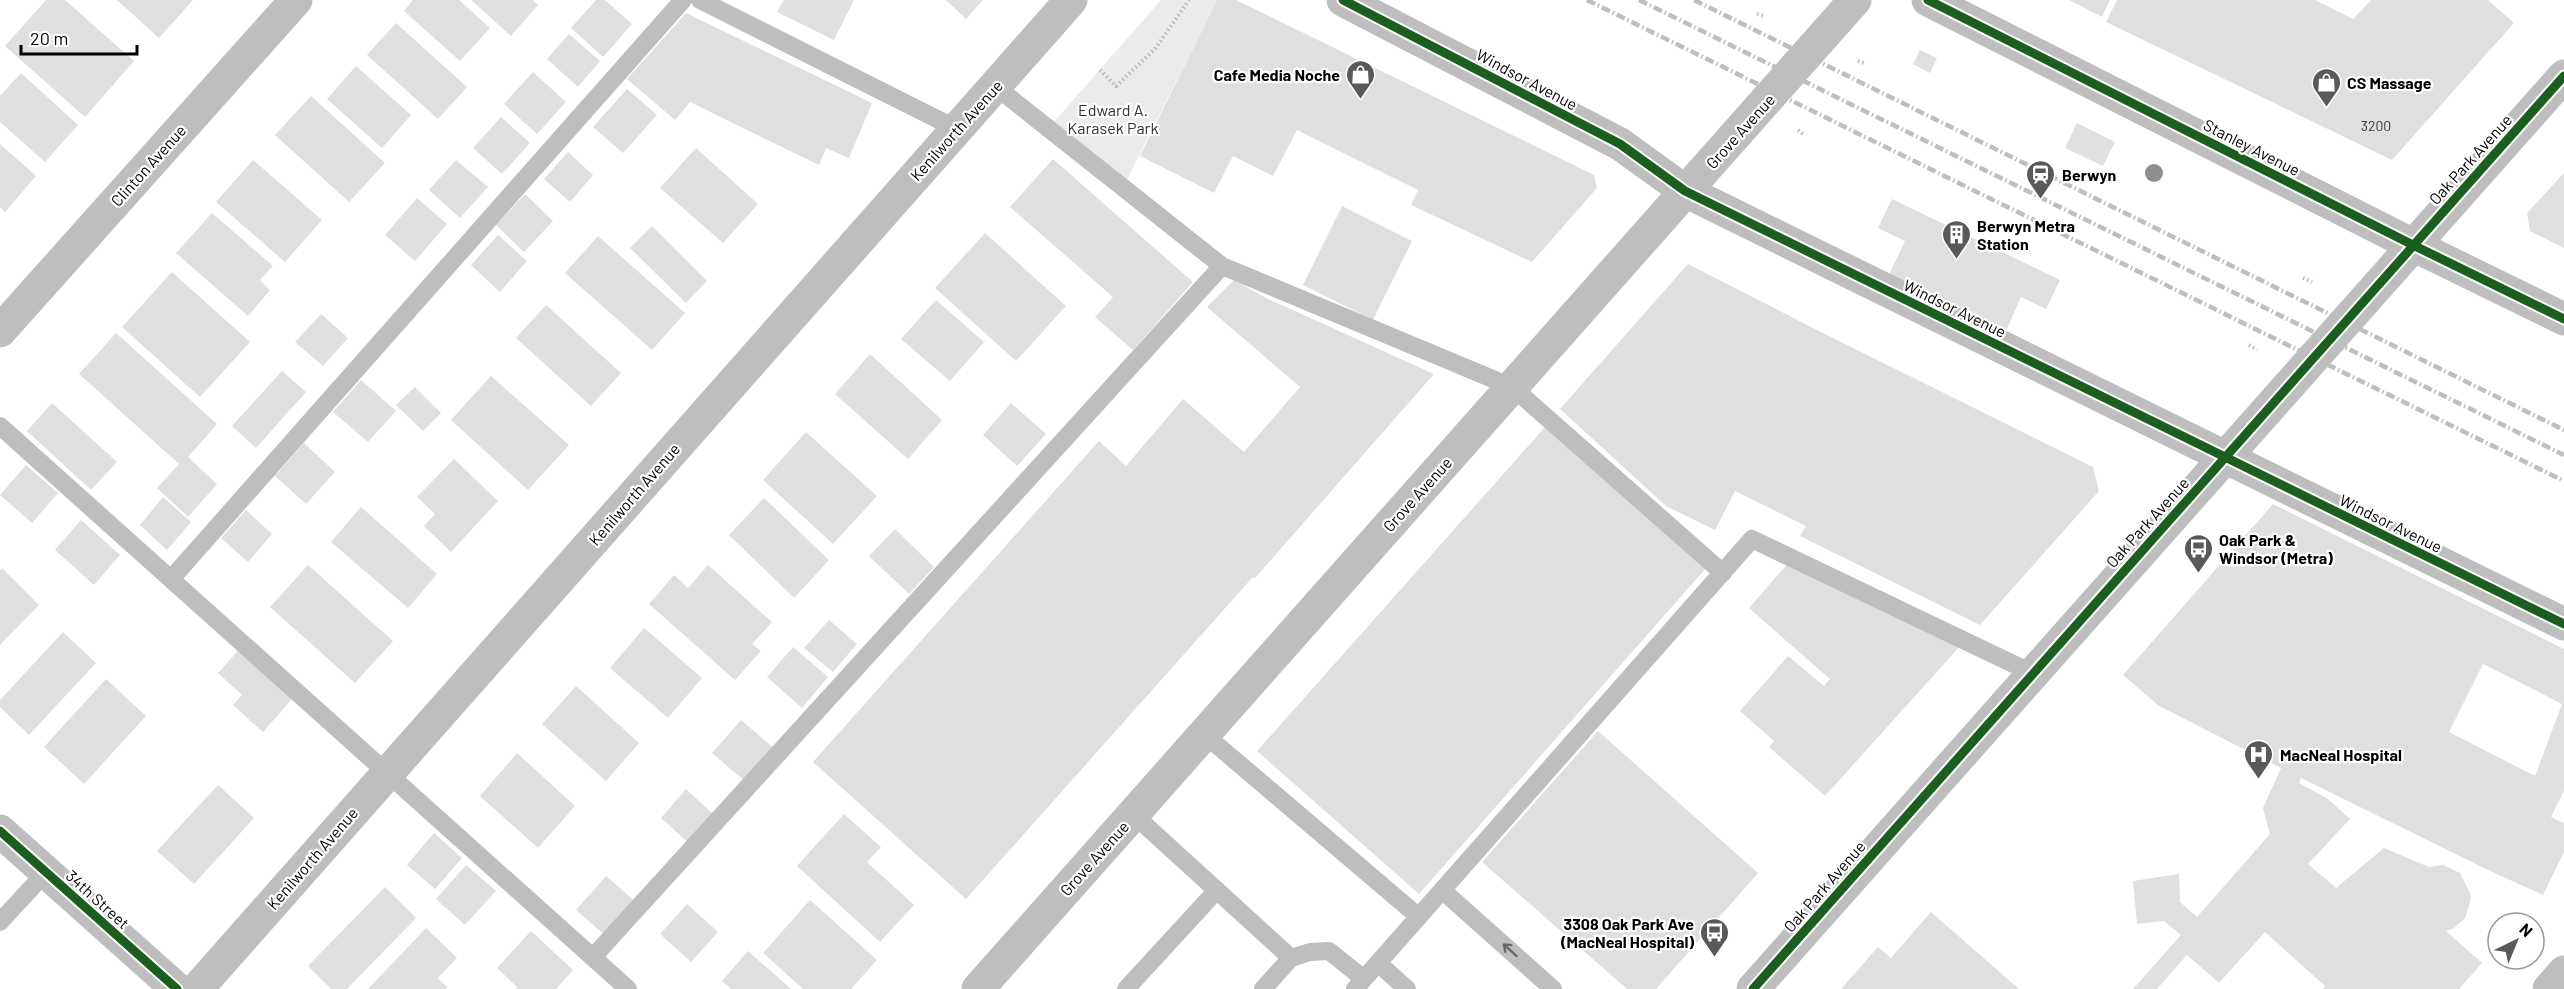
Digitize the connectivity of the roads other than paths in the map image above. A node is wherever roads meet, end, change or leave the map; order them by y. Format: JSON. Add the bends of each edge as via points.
{"nodes":[{"id":1,"x":296,"y":0,"type":"edge"},
{"id":2,"x":683,"y":0,"type":"edge"},
{"id":3,"x":700,"y":0,"type":"edge"},
{"id":4,"x":1071,"y":0,"type":"edge"},
{"id":5,"x":1343,"y":0,"type":"edge"},
{"id":6,"x":1855,"y":0,"type":"edge"},
{"id":7,"x":1928,"y":0,"type":"edge"},
{"id":8,"x":2564,"y":76,"type":"edge"},
{"id":9,"x":994,"y":86,"type":"junction"},
{"id":10,"x":957,"y":129,"type":"junction"},
{"id":11,"x":1685,"y":191,"type":"junction"},
{"id":12,"x":2413,"y":245,"type":"junction"},
{"id":13,"x":1222,"y":266,"type":"junction"},
{"id":14,"x":2564,"y":319,"type":"edge"},
{"id":15,"x":0,"y":331,"type":"edge"},
{"id":16,"x":1512,"y":387,"type":"junction"},
{"id":17,"x":0,"y":426,"type":"edge"},
{"id":18,"x":2223,"y":458,"type":"junction"},
{"id":19,"x":1723,"y":573,"type":"junction"},
{"id":20,"x":171,"y":579,"type":"junction"},
{"id":21,"x":2564,"y":624,"type":"edge"},
{"id":22,"x":2032,"y":673,"type":"junction"},
{"id":23,"x":1204,"y":734,"type":"junction"},
{"id":24,"x":387,"y":774,"type":"junction"},
{"id":25,"x":1133,"y":814,"type":"junction"},
{"id":26,"x":0,"y":831,"type":"edge"},
{"id":27,"x":46,"y":872,"type":"junction"},
{"id":28,"x":1217,"y":890,"type":"junction"},
{"id":29,"x":1442,"y":890,"type":"junction"},
{"id":30,"x":1419,"y":917,"type":"junction"},
{"id":31,"x":0,"y":922,"type":"edge"},
{"id":32,"x":593,"y":957,"type":"junction"},
{"id":33,"x":1291,"y":958,"type":"junction"},
{"id":34,"x":1378,"y":963,"type":"junction"},
{"id":35,"x":2564,"y":972,"type":"edge"},
{"id":36,"x":1360,"y":984,"type":"edge"},
{"id":37,"x":177,"y":989,"type":"edge"},
{"id":38,"x":197,"y":989,"type":"edge"},
{"id":39,"x":628,"y":989,"type":"edge"},
{"id":40,"x":978,"y":989,"type":"edge"},
{"id":41,"x":1126,"y":989,"type":"edge"},
{"id":42,"x":1263,"y":989,"type":"edge"},
{"id":43,"x":1407,"y":989,"type":"edge"},
{"id":44,"x":1553,"y":989,"type":"edge"},
{"id":45,"x":1753,"y":989,"type":"edge"},
{"id":46,"x":2549,"y":989,"type":"edge"}],
"edges":[{"from":1,"to":15,"type":"street","name":"Clinton Avenue"},
{"from":2,"to":20,"type":"lane"},
{"from":3,"to":10,"type":"lane"},
{"from":4,"to":9,"type":"street","name":"Kenilworth Avenue"},
{"from":5,"to":11,"type":"street","name":"Windsor Avenue","via":[[1620,144]]},
{"from":6,"to":11,"type":"street","name":"Grove Avenue"},
{"from":7,"to":12,"type":"street","name":"Stanley Avenue"},
{"from":8,"to":12,"type":"street","name":"Oak Park Avenue"},
{"from":9,"to":10,"type":"street","name":"Kenilworth Avenue"},
{"from":9,"to":13,"type":"lane"},
{"from":10,"to":24,"type":"street","name":"Kenilworth Avenue"},
{"from":11,"to":16,"type":"street","name":"Grove Avenue"},
{"from":11,"to":18,"type":"street","name":"Windsor Avenue"},
{"from":12,"to":14,"type":"street","name":"Stanley Avenue"},
{"from":12,"to":18,"type":"street","name":"Oak Park Avenue"},
{"from":13,"to":16,"type":"lane"},
{"from":13,"to":32,"type":"lane"},
{"from":16,"to":19,"type":"lane"},
{"from":16,"to":23,"type":"street","name":"Grove Avenue"},
{"from":17,"to":20,"type":"lane"},
{"from":18,"to":21,"type":"street","name":"Windsor Avenue"},
{"from":18,"to":22,"type":"street","name":"Oak Park Avenue"},
{"from":19,"to":22,"type":"lane","via":[[1752,539]]},
{"from":19,"to":29,"type":"lane"},
{"from":20,"to":24,"type":"lane"},
{"from":22,"to":45,"type":"street","name":"Oak Park Avenue"},
{"from":23,"to":25,"type":"street","name":"Grove Avenue"},
{"from":23,"to":30,"type":"lane"},
{"from":24,"to":32,"type":"lane"},
{"from":24,"to":38,"type":"street","name":"Kenilworth Avenue"},
{"from":25,"to":28,"type":"lane"},
{"from":25,"to":40,"type":"street","name":"Grove Avenue"},
{"from":26,"to":27,"type":"street","name":"34th Street"},
{"from":27,"to":31,"type":"lane"},
{"from":27,"to":37,"type":"street","name":"34th Street"},
{"from":28,"to":33,"type":"lane"},
{"from":28,"to":41,"type":"lane"},
{"from":29,"to":30,"type":"lane"},
{"from":44,"to":29,"type":"lane","one_way":true},
{"from":30,"to":34,"type":"lane"},
{"from":32,"to":39,"type":"lane"},
{"from":33,"to":36,"type":"lane","via":[[1329,951]]},
{"from":33,"to":42,"type":"lane"},
{"from":34,"to":36,"type":"lane"},
{"from":34,"to":43,"type":"lane"},
{"from":35,"to":46,"type":"street"}]}
